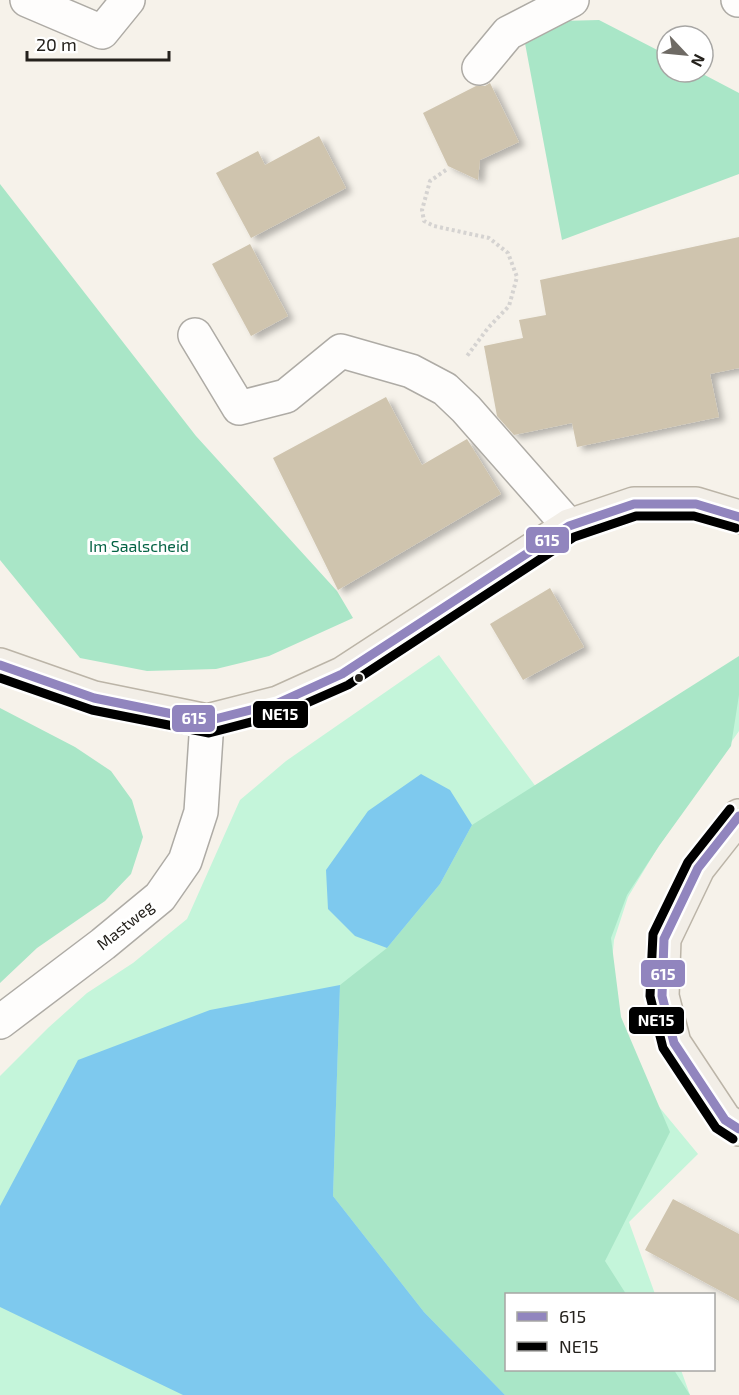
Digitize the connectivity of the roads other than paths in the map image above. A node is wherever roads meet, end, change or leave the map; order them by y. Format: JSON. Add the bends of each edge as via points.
{"nodes":[{"id":1,"x":27,"y":0,"type":"edge"},
{"id":2,"x":128,"y":0,"type":"edge"},
{"id":3,"x":572,"y":0,"type":"edge"},
{"id":4,"x":479,"y":68,"type":"dead end"},
{"id":5,"x":195,"y":335,"type":"dead end"},
{"id":6,"x":739,"y":517,"type":"edge"},
{"id":7,"x":569,"y":526,"type":"junction"},
{"id":8,"x":0,"y":665,"type":"edge"},
{"id":9,"x":207,"y":721,"type":"junction"},
{"id":10,"x":739,"y":816,"type":"edge"},
{"id":11,"x":0,"y":1022,"type":"edge"},
{"id":12,"x":739,"y":1129,"type":"edge"}],
"edges":[{"from":1,"to":2,"type":"street","via":[[102,32]]},
{"from":3,"to":4,"type":"street","via":[[508,33]]},
{"from":5,"to":7,"type":"street","via":[[238,408],[286,396],[341,351],[411,371],[445,389],[466,409]]},
{"from":6,"to":7,"type":"main road","via":[[696,504],[634,504]]},
{"from":7,"to":9,"type":"main road","via":[[342,674],[278,703]]},
{"from":8,"to":9,"type":"main road","via":[[94,698]]},
{"from":9,"to":11,"type":"street","name":"Mastweg","via":[[201,812],[185,861],[160,897]]},
{"from":10,"to":12,"type":"main road","via":[[698,868],[664,939],[663,996],[674,1042],[725,1119]]}]}
